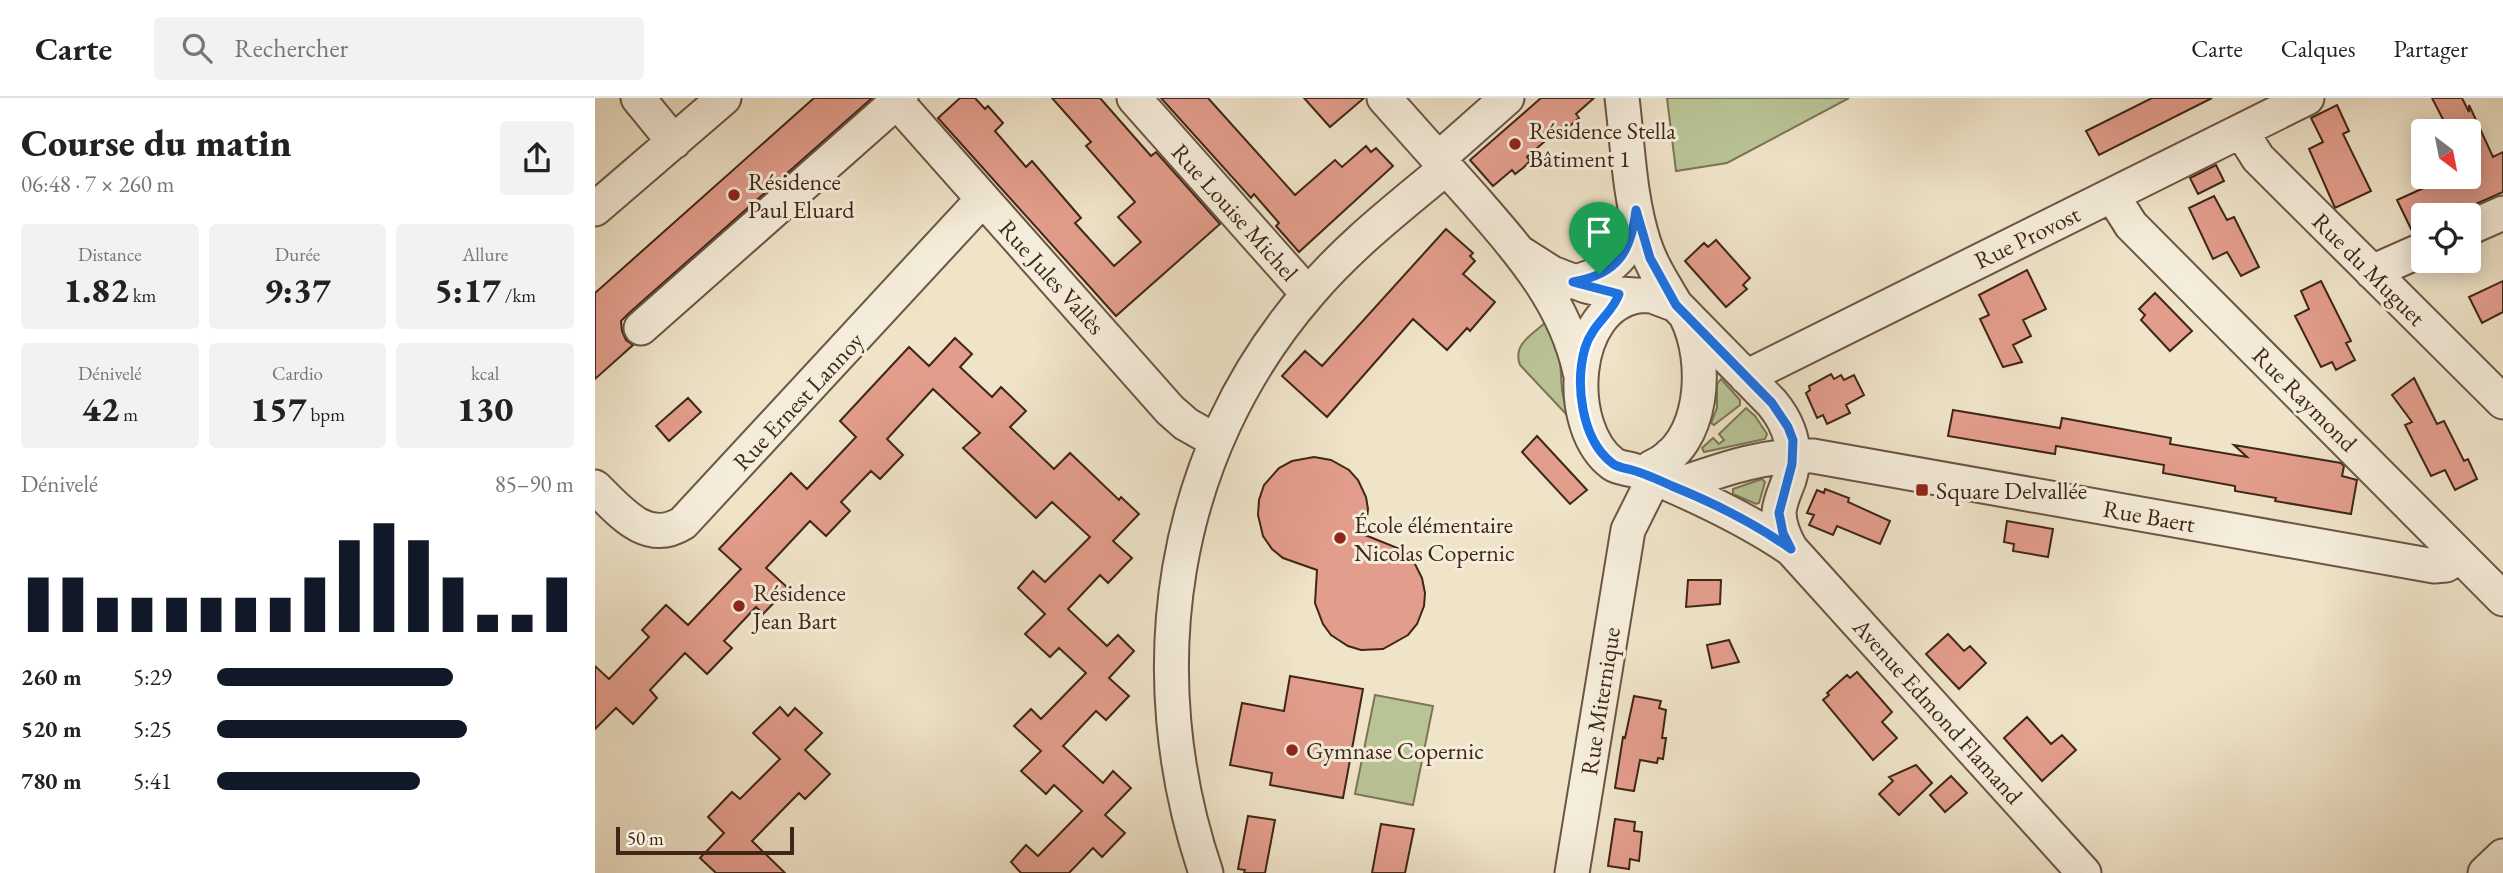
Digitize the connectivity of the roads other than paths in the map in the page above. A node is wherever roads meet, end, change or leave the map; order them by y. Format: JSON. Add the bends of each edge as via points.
{"nodes":[{"id":1,"x":638,"y":98,"type":"edge"},
{"id":2,"x":700,"y":98,"type":"edge"},
{"id":3,"x":724,"y":98,"type":"edge"},
{"id":4,"x":1134,"y":98,"type":"edge"},
{"id":5,"x":1384,"y":98,"type":"edge"},
{"id":6,"x":1507,"y":98,"type":"edge"},
{"id":7,"x":1622,"y":98,"type":"edge"},
{"id":8,"x":2307,"y":98,"type":"edge"},
{"id":9,"x":899,"y":100,"type":"edge"},
{"id":10,"x":2241,"y":131,"type":"junction"},
{"id":11,"x":669,"y":136,"type":"junction"},
{"id":12,"x":1442,"y":163,"type":"junction"},
{"id":13,"x":595,"y":186,"type":"edge"},
{"id":14,"x":2112,"y":195,"type":"junction"},
{"id":15,"x":983,"y":199,"type":"junction"},
{"id":16,"x":595,"y":209,"type":"edge"},
{"id":17,"x":2503,"y":213,"type":"edge"},
{"id":18,"x":2481,"y":223,"type":"edge"},
{"id":19,"x":1633,"y":225,"type":"junction"},
{"id":20,"x":1523,"y":254,"type":"junction"},
{"id":21,"x":2411,"y":255,"type":"edge"},
{"id":22,"x":2372,"y":272,"type":"junction"},
{"id":23,"x":1573,"y":282,"type":"junction"},
{"id":24,"x":1308,"y":294,"type":"junction"},
{"id":25,"x":1624,"y":298,"type":"junction"},
{"id":26,"x":1679,"y":307,"type":"junction"},
{"id":27,"x":641,"y":328,"type":"dead end"},
{"id":28,"x":1581,"y":376,"type":"junction"},
{"id":29,"x":1746,"y":377,"type":"junction"},
{"id":30,"x":2503,"y":402,"type":"edge"},
{"id":31,"x":1216,"y":440,"type":"junction"},
{"id":32,"x":1793,"y":455,"type":"junction"},
{"id":33,"x":1647,"y":469,"type":"junction"},
{"id":34,"x":595,"y":487,"type":"edge"},
{"id":35,"x":1628,"y":530,"type":"junction"},
{"id":36,"x":1791,"y":549,"type":"junction"},
{"id":37,"x":2460,"y":556,"type":"junction"},
{"id":38,"x":2503,"y":599,"type":"edge"},
{"id":39,"x":2503,"y":856,"type":"edge"},
{"id":40,"x":1206,"y":873,"type":"edge"},
{"id":41,"x":1572,"y":873,"type":"edge"},
{"id":42,"x":2084,"y":873,"type":"edge"},
{"id":43,"x":2485,"y":873,"type":"edge"}],
"edges":[{"from":1,"to":11,"type":"street"},
{"from":2,"to":11,"type":"street"},
{"from":3,"to":11,"type":"street"},
{"from":4,"to":24,"type":"street","name":"Rue Louise Michel"},
{"from":5,"to":12,"type":"street"},
{"from":6,"to":12,"type":"street"},
{"from":7,"to":19,"type":"street"},
{"from":8,"to":10,"type":"street","name":"Rue Provost"},
{"from":9,"to":15,"type":"street","name":"Rue Jules Vallès"},
{"from":9,"to":27,"type":"street"},
{"from":10,"to":14,"type":"street","name":"Rue Provost"},
{"from":10,"to":22,"type":"street","name":"Rue du Muguet","via":[[2258,158]]},
{"from":11,"to":13,"type":"street"},
{"from":11,"to":16,"type":"street"},
{"from":12,"to":20,"type":"street"},
{"from":12,"to":24,"type":"street"},
{"from":14,"to":29,"type":"street","name":"Rue Provost"},
{"from":14,"to":37,"type":"street","name":"Rue Raymond","via":[[2131,225]]},
{"from":15,"to":31,"type":"street","name":"Rue Jules Vallès","via":[[1170,410],[1185,424]]},
{"from":15,"to":34,"type":"street","name":"Rue Ernest Lannoy","via":[[684,523],[668,531],[651,531],[628,518]]},
{"from":17,"to":18,"type":"street"},
{"from":19,"to":23,"type":"street","via":[[1612,266]]},
{"from":19,"to":25,"type":"street"},
{"from":19,"to":26,"type":"street"},
{"from":20,"to":23,"type":"street"},
{"from":20,"to":28,"type":"street","via":[[1565,323]]},
{"from":21,"to":22,"type":"street"},
{"from":22,"to":30,"type":"street","name":"Rue du Muguet"},
{"from":23,"to":25,"type":"street"},
{"from":24,"to":31,"type":"street","via":[[1251,372]]},
{"from":25,"to":26,"type":"street","via":[[1659,298]]},
{"from":25,"to":28,"type":"street","via":[[1602,317],[1589,338]]},
{"from":26,"to":29,"type":"street"},
{"from":26,"to":33,"type":"street","via":[[1694,337],[1699,381],[1690,425],[1680,444]]},
{"from":28,"to":33,"type":"street","via":[[1588,426],[1595,442]]},
{"from":29,"to":32,"type":"street","via":[[1785,420]]},
{"from":31,"to":40,"type":"street","via":[[1182,555],[1171,652],[1177,759]]},
{"from":32,"to":33,"type":"street","via":[[1739,466]]},
{"from":32,"to":36,"type":"street","via":[[1779,513]]},
{"from":32,"to":37,"type":"street","name":"Rue Baert","via":[[2434,566]]},
{"from":33,"to":35,"type":"street"},
{"from":33,"to":35,"type":"street","via":[[1623,492]]},
{"from":33,"to":36,"type":"street"},
{"from":35,"to":41,"type":"street","name":"Rue Miternique"},
{"from":36,"to":42,"type":"street","name":"Avenue Edmond Flamand"},
{"from":37,"to":38,"type":"street","name":"Rue Raymond"},
{"from":39,"to":43,"type":"street"}]}
